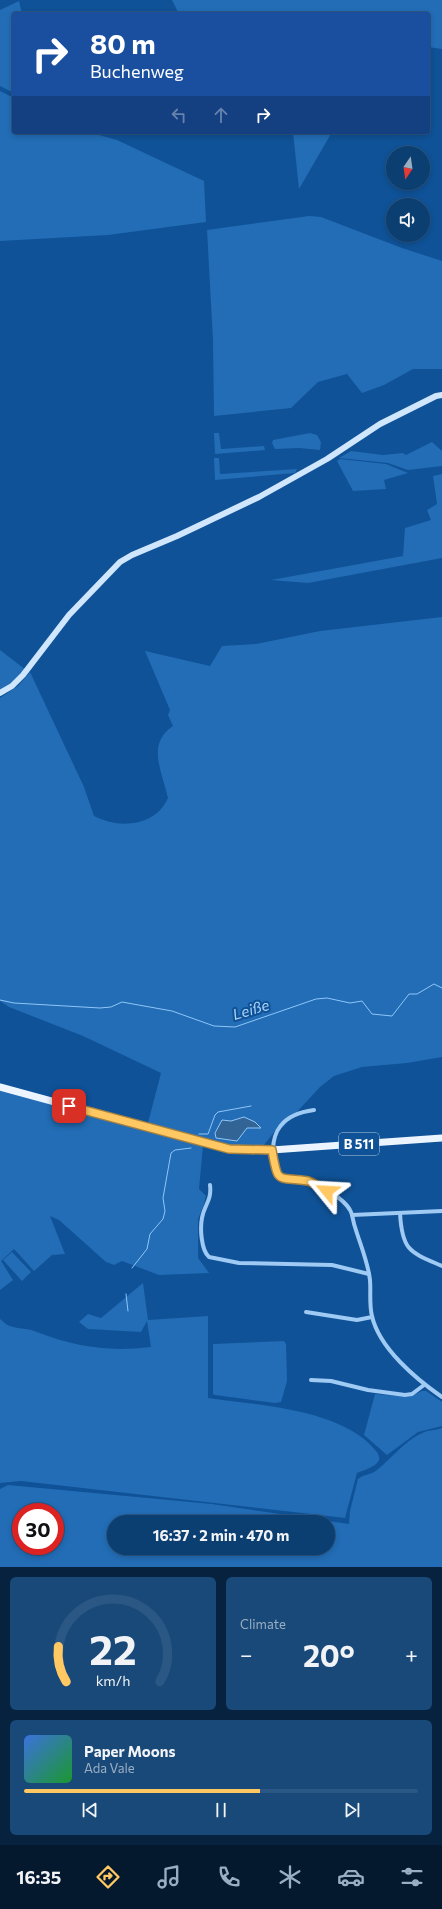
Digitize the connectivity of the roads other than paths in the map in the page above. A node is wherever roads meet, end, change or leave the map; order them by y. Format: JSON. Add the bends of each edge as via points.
{"nodes":[{"id":1,"x":442,"y":395,"type":"edge"},
{"id":2,"x":0,"y":693,"type":"edge"},
{"id":3,"x":0,"y":1087,"type":"edge"},
{"id":4,"x":314,"y":1110,"type":"dead end"},
{"id":5,"x":442,"y":1138,"type":"edge"},
{"id":6,"x":272,"y":1150,"type":"junction"},
{"id":7,"x":210,"y":1185,"type":"dead end"},
{"id":8,"x":442,"y":1211,"type":"edge"},
{"id":9,"x":400,"y":1213,"type":"junction"},
{"id":10,"x":352,"y":1215,"type":"junction"},
{"id":11,"x":442,"y":1266,"type":"edge"},
{"id":12,"x":369,"y":1274,"type":"junction"},
{"id":13,"x":306,"y":1312,"type":"dead end"},
{"id":14,"x":372,"y":1318,"type":"junction"},
{"id":15,"x":311,"y":1380,"type":"dead end"},
{"id":16,"x":424,"y":1385,"type":"junction"},
{"id":17,"x":442,"y":1397,"type":"edge"}],
"edges":[{"from":1,"to":2,"type":"street","via":[[380,424],[259,498],[125,558],[68,615],[19,679]]},
{"from":3,"to":6,"type":"main road","number":"B 511","via":[[216,1146],[241,1150]]},
{"from":4,"to":6,"type":"street","via":[[300,1113],[284,1123],[273,1138]]},
{"from":5,"to":6,"type":"main road","number":"B 511"},
{"from":6,"to":10,"type":"street","via":[[275,1170],[280,1177],[314,1184],[340,1199]]},
{"from":7,"to":12,"type":"street","via":[[210,1198],[202,1218],[203,1246],[207,1255],[218,1260],[239,1263],[336,1265]]},
{"from":8,"to":9,"type":"street"},
{"from":9,"to":10,"type":"street"},
{"from":9,"to":11,"type":"street","via":[[401,1233],[406,1245],[418,1256]]},
{"from":10,"to":12,"type":"street"},
{"from":12,"to":14,"type":"street"},
{"from":13,"to":14,"type":"street","via":[[357,1320]]},
{"from":14,"to":16,"type":"street","via":[[384,1342]]},
{"from":15,"to":16,"type":"street","via":[[331,1381],[405,1395],[412,1394]]},
{"from":16,"to":17,"type":"street"}]}
